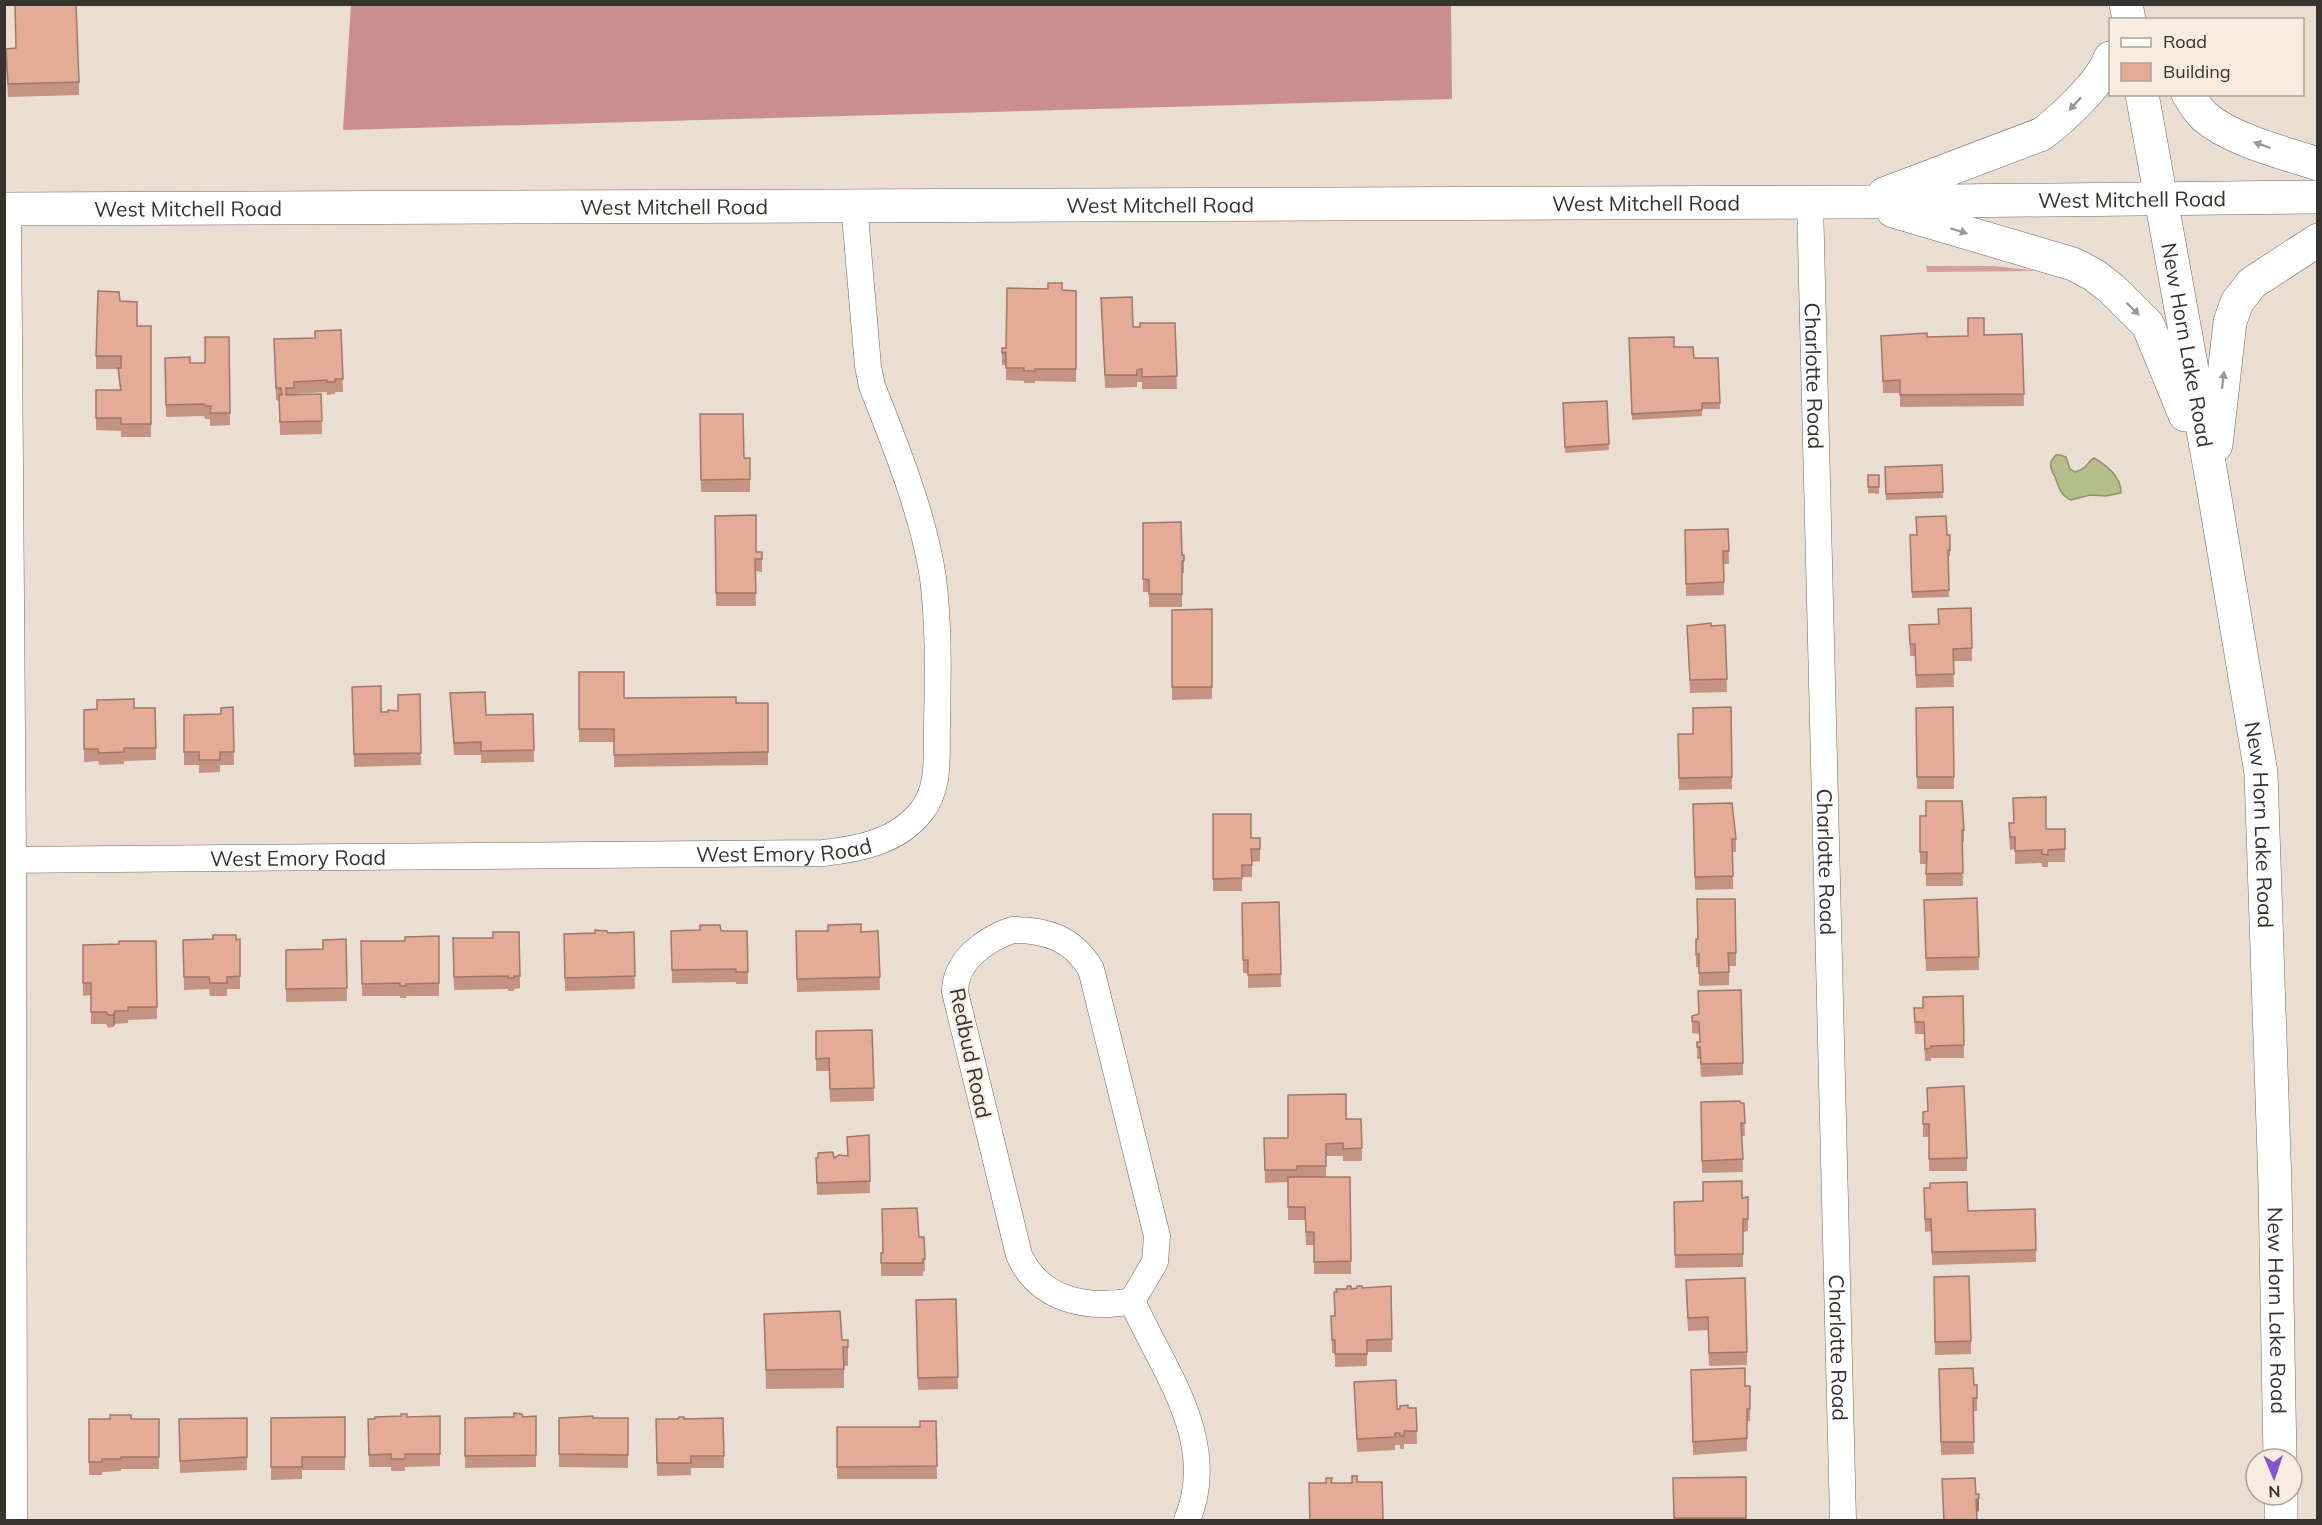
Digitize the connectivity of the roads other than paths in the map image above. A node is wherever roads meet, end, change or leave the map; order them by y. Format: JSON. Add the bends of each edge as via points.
{"nodes":[{"id":1,"x":2109,"y":61,"type":"edge"},
{"id":2,"x":2142,"y":96,"type":"edge"},
{"id":3,"x":2189,"y":96,"type":"edge"},
{"id":4,"x":2318,"y":164,"type":"edge"},
{"id":5,"x":2318,"y":197,"type":"edge"},
{"id":6,"x":2160,"y":198,"type":"junction"},
{"id":7,"x":1810,"y":202,"type":"junction"},
{"id":8,"x":1862,"y":202,"type":"junction"},
{"id":9,"x":854,"y":204,"type":"junction"},
{"id":10,"x":6,"y":209,"type":"edge"},
{"id":11,"x":2318,"y":240,"type":"edge"},
{"id":12,"x":2212,"y":480,"type":"junction"},
{"id":13,"x":9,"y":860,"type":"edge"},
{"id":14,"x":1132,"y":1301,"type":"junction"},
{"id":15,"x":2280,"y":1447,"type":"edge"},
{"id":16,"x":14,"y":1521,"type":"edge"},
{"id":17,"x":1187,"y":1521,"type":"edge"},
{"id":18,"x":1843,"y":1521,"type":"edge"}],
"edges":[{"from":1,"to":8,"type":"main road","one_way":true,"via":[[2069,112],[2042,134]]},
{"from":2,"to":6,"type":"main road","name":"New Horn Lake Road"},
{"from":4,"to":3,"type":"main road","one_way":true,"via":[[2222,128],[2204,116]]},
{"from":5,"to":6,"type":"main road","name":"West Mitchell Road"},
{"from":6,"to":8,"type":"main road","name":"West Mitchell Road"},
{"from":6,"to":12,"type":"main road","name":"New Horn Lake Road"},
{"from":7,"to":8,"type":"main road","name":"West Mitchell Road"},
{"from":7,"to":9,"type":"main road","name":"West Mitchell Road"},
{"from":7,"to":18,"type":"street","name":"Charlotte Road"},
{"from":8,"to":12,"type":"main road","one_way":true,"via":[[2073,264],[2094,274],[2148,325]]},
{"from":9,"to":10,"type":"main road","name":"West Mitchell Road"},
{"from":9,"to":13,"type":"street","name":"West Emory Road","via":[[872,386],[920,523],[935,597],[934,787],[921,811],[901,830],[858,849],[823,853]]},
{"from":10,"to":13,"type":"street"},
{"from":12,"to":11,"type":"main road","one_way":true,"via":[[2230,322],[2237,302],[2252,283]]},
{"from":12,"to":15,"type":"main road","name":"New Horn Lake Road","via":[[2261,774]]},
{"from":13,"to":16,"type":"street"},
{"from":14,"to":14,"type":"street","name":"Redbud Road","via":[[1155,1262],[1157,1236],[1091,969],[1083,956],[1058,938],[1034,930],[1012,930],[994,937],[965,962],[957,974],[955,992],[1019,1255],[1026,1271],[1038,1283],[1072,1300],[1104,1305]]},
{"from":14,"to":17,"type":"street","via":[[1177,1389],[1192,1430],[1197,1480]]}]}
